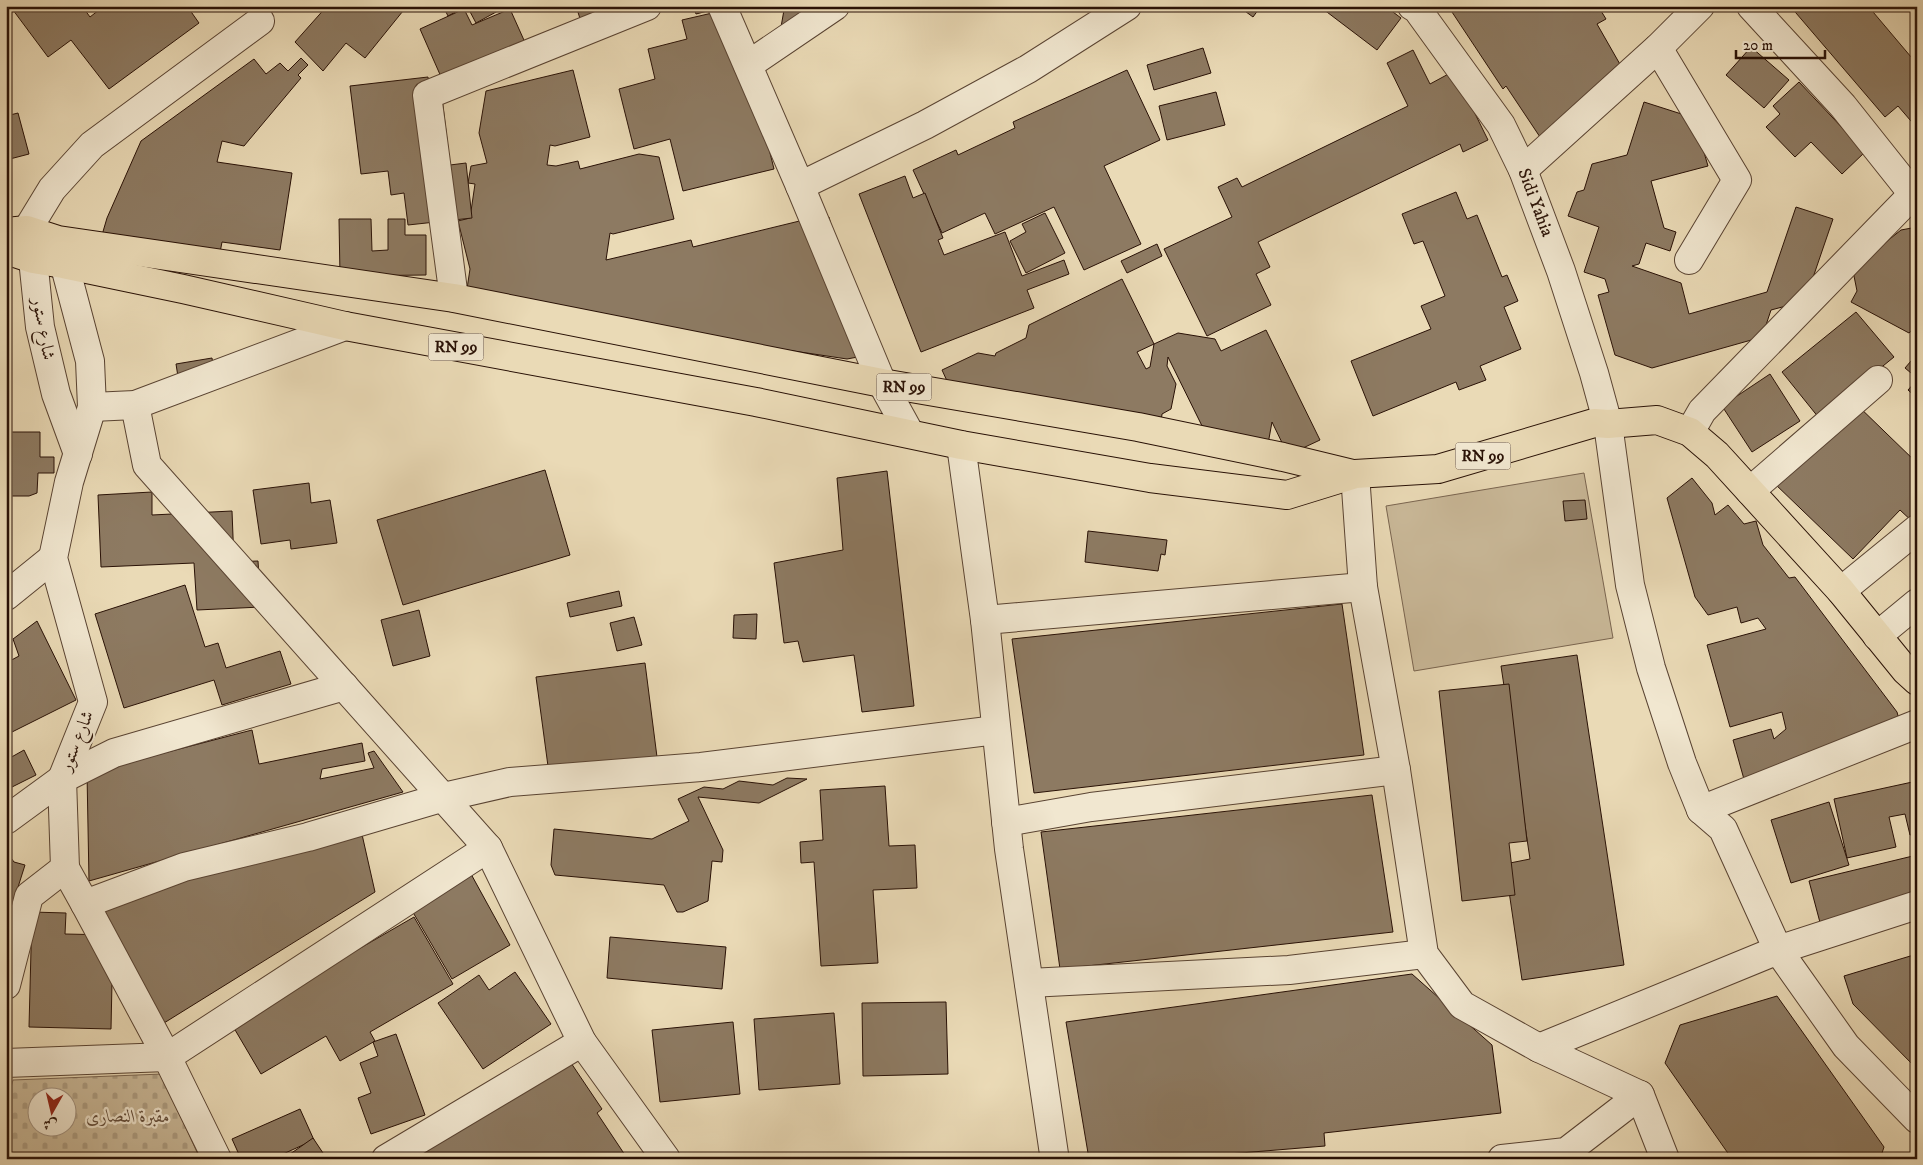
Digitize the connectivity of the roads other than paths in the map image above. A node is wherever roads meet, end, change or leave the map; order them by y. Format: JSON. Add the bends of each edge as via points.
{"nodes":[{"id":1,"x":647,"y":6,"type":"edge"},
{"id":2,"x":722,"y":6,"type":"edge"},
{"id":3,"x":835,"y":6,"type":"edge"},
{"id":4,"x":1127,"y":6,"type":"edge"},
{"id":5,"x":1700,"y":6,"type":"edge"},
{"id":6,"x":1751,"y":6,"type":"edge"},
{"id":7,"x":1417,"y":7,"type":"edge"},
{"id":8,"x":259,"y":11,"type":"edge"},
{"id":9,"x":1658,"y":48,"type":"junction"},
{"id":10,"x":748,"y":65,"type":"junction"},
{"id":11,"x":1523,"y":170,"type":"junction"},
{"id":12,"x":800,"y":186,"type":"junction"},
{"id":13,"x":1915,"y":192,"type":"edge"},
{"id":14,"x":17,"y":231,"type":"edge"},
{"id":15,"x":6,"y":250,"type":"edge"},
{"id":16,"x":61,"y":252,"type":"junction"},
{"id":17,"x":33,"y":259,"type":"junction"},
{"id":18,"x":1689,"y":260,"type":"dead end"},
{"id":19,"x":454,"y":298,"type":"junction"},
{"id":20,"x":345,"y":326,"type":"junction"},
{"id":21,"x":1878,"y":380,"type":"dead end"},
{"id":22,"x":882,"y":383,"type":"junction"},
{"id":23,"x":135,"y":405,"type":"junction"},
{"id":24,"x":92,"y":407,"type":"junction"},
{"id":25,"x":1608,"y":424,"type":"junction"},
{"id":26,"x":908,"y":432,"type":"junction"},
{"id":27,"x":1690,"y":432,"type":"junction"},
{"id":28,"x":961,"y":445,"type":"junction"},
{"id":29,"x":78,"y":454,"type":"junction"},
{"id":30,"x":1355,"y":474,"type":"junction"},
{"id":31,"x":1750,"y":491,"type":"junction"},
{"id":32,"x":1917,"y":529,"type":"edge"},
{"id":33,"x":53,"y":558,"type":"junction"},
{"id":34,"x":1363,"y":587,"type":"junction"},
{"id":35,"x":1841,"y":591,"type":"junction"},
{"id":36,"x":6,"y":596,"type":"edge"},
{"id":37,"x":1917,"y":603,"type":"edge"},
{"id":38,"x":985,"y":620,"type":"junction"},
{"id":39,"x":1877,"y":636,"type":"junction"},
{"id":40,"x":1917,"y":680,"type":"edge"},
{"id":41,"x":344,"y":686,"type":"junction"},
{"id":42,"x":1917,"y":724,"type":"edge"},
{"id":43,"x":996,"y":730,"type":"junction"},
{"id":44,"x":1396,"y":770,"type":"junction"},
{"id":45,"x":62,"y":779,"type":"junction"},
{"id":46,"x":444,"y":797,"type":"junction"},
{"id":47,"x":1701,"y":810,"type":"junction"},
{"id":48,"x":6,"y":820,"type":"edge"},
{"id":49,"x":1006,"y":822,"type":"junction"},
{"id":50,"x":488,"y":848,"type":"junction"},
{"id":51,"x":65,"y":868,"type":"junction"},
{"id":52,"x":84,"y":904,"type":"junction"},
{"id":53,"x":1917,"y":905,"type":"edge"},
{"id":54,"x":1778,"y":950,"type":"junction"},
{"id":55,"x":1424,"y":954,"type":"junction"},
{"id":56,"x":1029,"y":983,"type":"junction"},
{"id":57,"x":6,"y":985,"type":"edge"},
{"id":58,"x":582,"y":1042,"type":"junction"},
{"id":59,"x":1539,"y":1048,"type":"junction"},
{"id":60,"x":167,"y":1057,"type":"junction"},
{"id":61,"x":6,"y":1063,"type":"edge"},
{"id":62,"x":1640,"y":1095,"type":"junction"},
{"id":63,"x":1917,"y":1119,"type":"edge"},
{"id":64,"x":217,"y":1159,"type":"edge"},
{"id":65,"x":386,"y":1159,"type":"edge"},
{"id":66,"x":666,"y":1159,"type":"edge"},
{"id":67,"x":1054,"y":1159,"type":"edge"},
{"id":68,"x":1502,"y":1159,"type":"edge"},
{"id":69,"x":1665,"y":1159,"type":"edge"}],
"edges":[{"from":1,"to":19,"type":"street","via":[[427,95]]},
{"from":2,"to":10,"type":"street"},
{"from":3,"to":10,"type":"street"},
{"from":4,"to":12,"type":"street","via":[[1028,69],[926,125]]},
{"from":5,"to":9,"type":"street"},
{"from":6,"to":13,"type":"street","via":[[1843,106]]},
{"from":7,"to":11,"type":"street","name":"Sidi Yahia","via":[[1501,125]]},
{"from":8,"to":14,"type":"street","via":[[92,145]]},
{"from":9,"to":11,"type":"street"},
{"from":9,"to":18,"type":"street","via":[[1737,180]]},
{"from":10,"to":12,"type":"street"},
{"from":11,"to":25,"type":"street","name":"Sidi Yahia","via":[[1561,271]]},
{"from":12,"to":22,"type":"street"},
{"from":13,"to":27,"type":"street","via":[[1702,412]]},
{"from":14,"to":16,"type":"main road","number":"RN 99"},
{"from":14,"to":17,"type":"street","name":"شارع ستور"},
{"from":15,"to":17,"type":"main road","number":"RN 99"},
{"from":16,"to":17,"type":"main road","number":"RN 99"},
{"from":16,"to":19,"type":"main road","number":"RN 99"},
{"from":16,"to":20,"type":"main road","number":"RN 99"},
{"from":16,"to":24,"type":"street","name":"شارع ستور","via":[[90,361]]},
{"from":17,"to":29,"type":"street","name":"شارع ستور","via":[[40,327],[56,394]]},
{"from":19,"to":22,"type":"main road","number":"RN 99"},
{"from":20,"to":23,"type":"street"},
{"from":20,"to":26,"type":"main road","number":"RN 99"},
{"from":21,"to":31,"type":"street"},
{"from":22,"to":26,"type":"street"},
{"from":22,"to":30,"type":"main road","number":"RN 99","via":[[1138,427]]},
{"from":23,"to":24,"type":"street"},
{"from":23,"to":41,"type":"street","via":[[147,466]]},
{"from":24,"to":29,"type":"street","name":"شارع ستور"},
{"from":25,"to":27,"type":"main road","number":"RN 99","via":[[1656,420]]},
{"from":25,"to":30,"type":"main road","number":"RN 99","via":[[1594,423],[1438,469]]},
{"from":25,"to":47,"type":"street","name":"Sidi Yahia","via":[[1630,585],[1651,668]]},
{"from":26,"to":28,"type":"main road","number":"RN 99"},
{"from":27,"to":31,"type":"main road","number":"RN 99","via":[[1718,455]]},
{"from":28,"to":30,"type":"main road","number":"RN 99","via":[[1150,478],[1287,495]]},
{"from":28,"to":38,"type":"street"},
{"from":29,"to":33,"type":"street","name":"شارع ستور"},
{"from":30,"to":34,"type":"street"},
{"from":31,"to":35,"type":"main road","number":"RN 99"},
{"from":32,"to":35,"type":"street"},
{"from":33,"to":36,"type":"street"},
{"from":33,"to":45,"type":"street","name":"شارع ستور","via":[[93,702]]},
{"from":34,"to":38,"type":"street"},
{"from":34,"to":44,"type":"street"},
{"from":35,"to":39,"type":"main road","number":"RN 99"},
{"from":37,"to":39,"type":"street"},
{"from":38,"to":43,"type":"street"},
{"from":39,"to":40,"type":"main road","number":"RN 99"},
{"from":41,"to":45,"type":"street","via":[[114,752]]},
{"from":41,"to":46,"type":"street"},
{"from":42,"to":47,"type":"street"},
{"from":43,"to":46,"type":"street","via":[[701,766],[510,782]]},
{"from":43,"to":49,"type":"street"},
{"from":44,"to":49,"type":"street","via":[[1091,807]]},
{"from":44,"to":55,"type":"street"},
{"from":45,"to":48,"type":"street"},
{"from":45,"to":51,"type":"street","name":"شارع ستور"},
{"from":46,"to":50,"type":"street"},
{"from":46,"to":52,"type":"street","via":[[308,837],[184,866]]},
{"from":47,"to":54,"type":"street","via":[[1723,829]]},
{"from":49,"to":56,"type":"street"},
{"from":50,"to":58,"type":"street"},
{"from":50,"to":60,"type":"street"},
{"from":51,"to":52,"type":"street"},
{"from":51,"to":57,"type":"street","via":[[29,896]]},
{"from":52,"to":60,"type":"street"},
{"from":53,"to":54,"type":"street"},
{"from":54,"to":59,"type":"street"},
{"from":54,"to":63,"type":"street","via":[[1846,1046]]},
{"from":55,"to":56,"type":"street","via":[[1289,970]]},
{"from":55,"to":59,"type":"street","via":[[1462,1005]]},
{"from":56,"to":67,"type":"street"},
{"from":58,"to":65,"type":"street"},
{"from":58,"to":66,"type":"street"},
{"from":59,"to":62,"type":"street"},
{"from":60,"to":61,"type":"street"},
{"from":60,"to":64,"type":"street"},
{"from":62,"to":68,"type":"street","via":[[1566,1152]]},
{"from":62,"to":69,"type":"street"}]}
